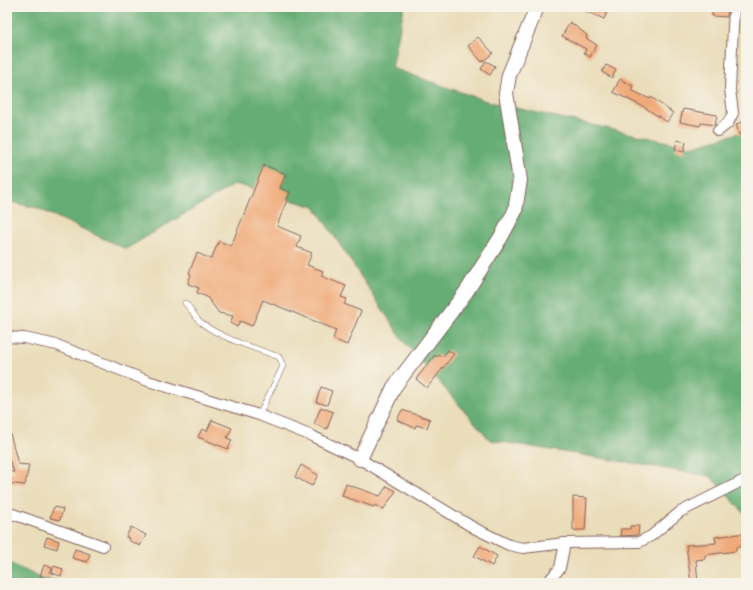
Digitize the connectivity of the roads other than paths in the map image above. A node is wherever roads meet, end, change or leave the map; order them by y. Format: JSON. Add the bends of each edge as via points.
{"nodes":[{"id":1,"x":537,"y":7,"type":"edge"},
{"id":2,"x":734,"y":7,"type":"edge"},
{"id":3,"x":718,"y":131,"type":"dead end"},
{"id":4,"x":185,"y":303,"type":"dead end"},
{"id":5,"x":7,"y":337,"type":"edge"},
{"id":6,"x":259,"y":415,"type":"junction"},
{"id":7,"x":360,"y":459,"type":"junction"},
{"id":8,"x":746,"y":479,"type":"edge"},
{"id":9,"x":7,"y":512,"type":"edge"},
{"id":10,"x":565,"y":543,"type":"junction"},
{"id":11,"x":103,"y":546,"type":"dead end"},
{"id":12,"x":547,"y":583,"type":"edge"}],
"edges":[{"from":1,"to":7,"type":"street","via":[[509,75],[506,93],[520,180],[515,211],[466,292],[394,387]]},
{"from":2,"to":3,"type":"street","via":[[730,89],[733,113],[728,124]]},
{"from":4,"to":6,"type":"lane","via":[[201,323],[213,330],[279,357],[283,366]]},
{"from":5,"to":6,"type":"street","via":[[58,345],[148,381]]},
{"from":6,"to":7,"type":"street"},
{"from":7,"to":10,"type":"street","via":[[474,528],[509,545],[523,548]]},
{"from":8,"to":10,"type":"street","via":[[680,512],[651,536],[639,542]]},
{"from":9,"to":11,"type":"street"},
{"from":10,"to":12,"type":"street","via":[[560,568]]}]}
